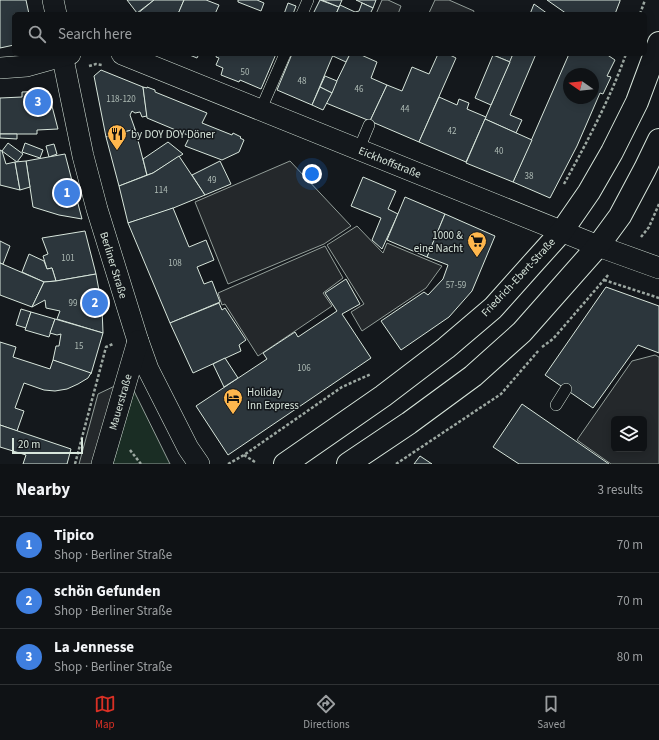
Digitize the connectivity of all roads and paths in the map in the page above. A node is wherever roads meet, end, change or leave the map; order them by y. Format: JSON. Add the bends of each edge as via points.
{"nodes":[{"id":1,"x":53,"y":0,"type":"edge"},
{"id":2,"x":308,"y":0,"type":"edge"},
{"id":3,"x":644,"y":0,"type":"edge"},
{"id":4,"x":56,"y":12,"type":"edge"},
{"id":5,"x":303,"y":12,"type":"edge"},
{"id":6,"x":641,"y":12,"type":"edge"},
{"id":7,"x":659,"y":43,"type":"edge"},
{"id":8,"x":62,"y":56,"type":"edge"},
{"id":9,"x":65,"y":56,"type":"edge"},
{"id":10,"x":127,"y":56,"type":"edge"},
{"id":11,"x":284,"y":56,"type":"edge"},
{"id":12,"x":625,"y":56,"type":"edge"},
{"id":13,"x":0,"y":68,"type":"edge"},
{"id":14,"x":262,"y":109,"type":"junction"},
{"id":15,"x":369,"y":125,"type":"dead end"},
{"id":16,"x":659,"y":140,"type":"edge"},
{"id":17,"x":359,"y":149,"type":"junction"},
{"id":18,"x":562,"y":187,"type":"dead end"},
{"id":19,"x":659,"y":204,"type":"edge"},
{"id":20,"x":562,"y":230,"type":"junction"},
{"id":21,"x":639,"y":241,"type":"dead end"},
{"id":22,"x":598,"y":246,"type":"junction"},
{"id":23,"x":659,"y":268,"type":"edge"},
{"id":24,"x":604,"y":280,"type":"dead end"},
{"id":25,"x":659,"y":298,"type":"edge"},
{"id":26,"x":128,"y":341,"type":"junction"},
{"id":27,"x":375,"y":373,"type":"dead end"},
{"id":28,"x":566,"y":389,"type":"dead end"},
{"id":29,"x":556,"y":405,"type":"dead end"},
{"id":30,"x":244,"y":455,"type":"junction"},
{"id":31,"x":255,"y":462,"type":"dead end"},
{"id":32,"x":75,"y":464,"type":"edge"},
{"id":33,"x":102,"y":464,"type":"edge"},
{"id":34,"x":199,"y":464,"type":"edge"},
{"id":35,"x":228,"y":464,"type":"edge"},
{"id":36,"x":285,"y":464,"type":"edge"},
{"id":37,"x":348,"y":464,"type":"edge"}],
"edges":[{"from":1,"to":4,"type":"street"},
{"from":2,"to":5,"type":"lane"},
{"from":3,"to":6,"type":"path"},
{"from":7,"to":20,"type":"main road","name":"Friedrich-Ebert-Straße","via":[[637,102],[612,152],[589,192]]},
{"from":8,"to":13,"type":"street","via":[[27,66]]},
{"from":9,"to":26,"type":"street","name":"Berliner Straße","via":[[83,156]]},
{"from":10,"to":14,"type":"street","name":"Eickhoffstraße"},
{"from":11,"to":14,"type":"lane"},
{"from":12,"to":18,"type":"path","via":[[588,139]]},
{"from":14,"to":17,"type":"street","name":"Eickhoffstraße"},
{"from":15,"to":17,"type":"lane"},
{"from":16,"to":22,"type":"main road","via":[[623,211]]},
{"from":17,"to":20,"type":"street","name":"Eickhoffstraße"},
{"from":19,"to":21,"type":"path","via":[[649,227]]},
{"from":20,"to":22,"type":"street","name":"Eickhoffstraße"},
{"from":20,"to":36,"type":"main road","name":"Friedrich-Ebert-Straße","via":[[492,308],[446,348],[383,396]]},
{"from":22,"to":23,"type":"street","name":"Eickhoffstraße"},
{"from":22,"to":37,"type":"main road","via":[[522,332],[490,361],[409,423]]},
{"from":24,"to":25,"type":"path"},
{"from":26,"to":32,"type":"path","via":[[106,348]]},
{"from":26,"to":33,"type":"street","name":"Mauerstraße"},
{"from":26,"to":34,"type":"street","name":"Berliner Straße","via":[[148,369],[188,448]]},
{"from":27,"to":30,"type":"path","via":[[342,387]]},
{"from":28,"to":29,"type":"lane"},
{"from":30,"to":31,"type":"path"},
{"from":30,"to":35,"type":"path"}]}
